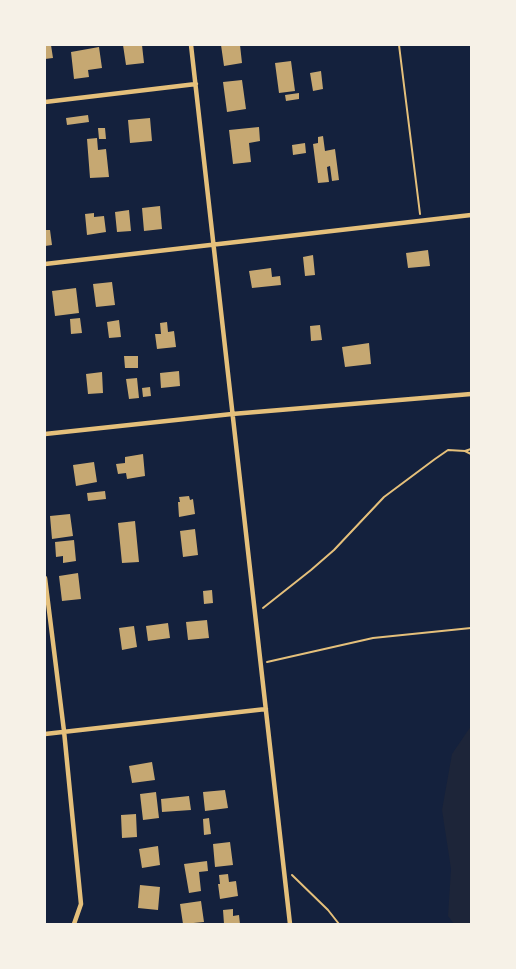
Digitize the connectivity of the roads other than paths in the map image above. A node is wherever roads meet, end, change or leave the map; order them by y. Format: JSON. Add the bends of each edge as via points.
{"nodes":[{"id":1,"x":191,"y":45,"type":"edge"},
{"id":2,"x":196,"y":84,"type":"junction"},
{"id":3,"x":45,"y":102,"type":"edge"},
{"id":4,"x":471,"y":215,"type":"edge"},
{"id":5,"x":213,"y":245,"type":"junction"},
{"id":6,"x":45,"y":264,"type":"edge"},
{"id":7,"x":471,"y":394,"type":"edge"},
{"id":8,"x":232,"y":414,"type":"junction"},
{"id":9,"x":45,"y":434,"type":"edge"},
{"id":10,"x":45,"y":578,"type":"edge"},
{"id":11,"x":266,"y":709,"type":"junction"},
{"id":12,"x":64,"y":731,"type":"junction"},
{"id":13,"x":45,"y":734,"type":"edge"},
{"id":14,"x":74,"y":924,"type":"edge"},
{"id":15,"x":290,"y":924,"type":"edge"}],
"edges":[{"from":1,"to":2,"type":"street"},
{"from":2,"to":3,"type":"street"},
{"from":2,"to":5,"type":"street"},
{"from":4,"to":5,"type":"street"},
{"from":5,"to":6,"type":"street"},
{"from":5,"to":8,"type":"street"},
{"from":7,"to":8,"type":"street"},
{"from":8,"to":9,"type":"street"},
{"from":8,"to":11,"type":"street"},
{"from":10,"to":12,"type":"street"},
{"from":11,"to":12,"type":"street"},
{"from":11,"to":15,"type":"street"},
{"from":12,"to":13,"type":"street"},
{"from":12,"to":14,"type":"street","via":[[81,904]]}]}
